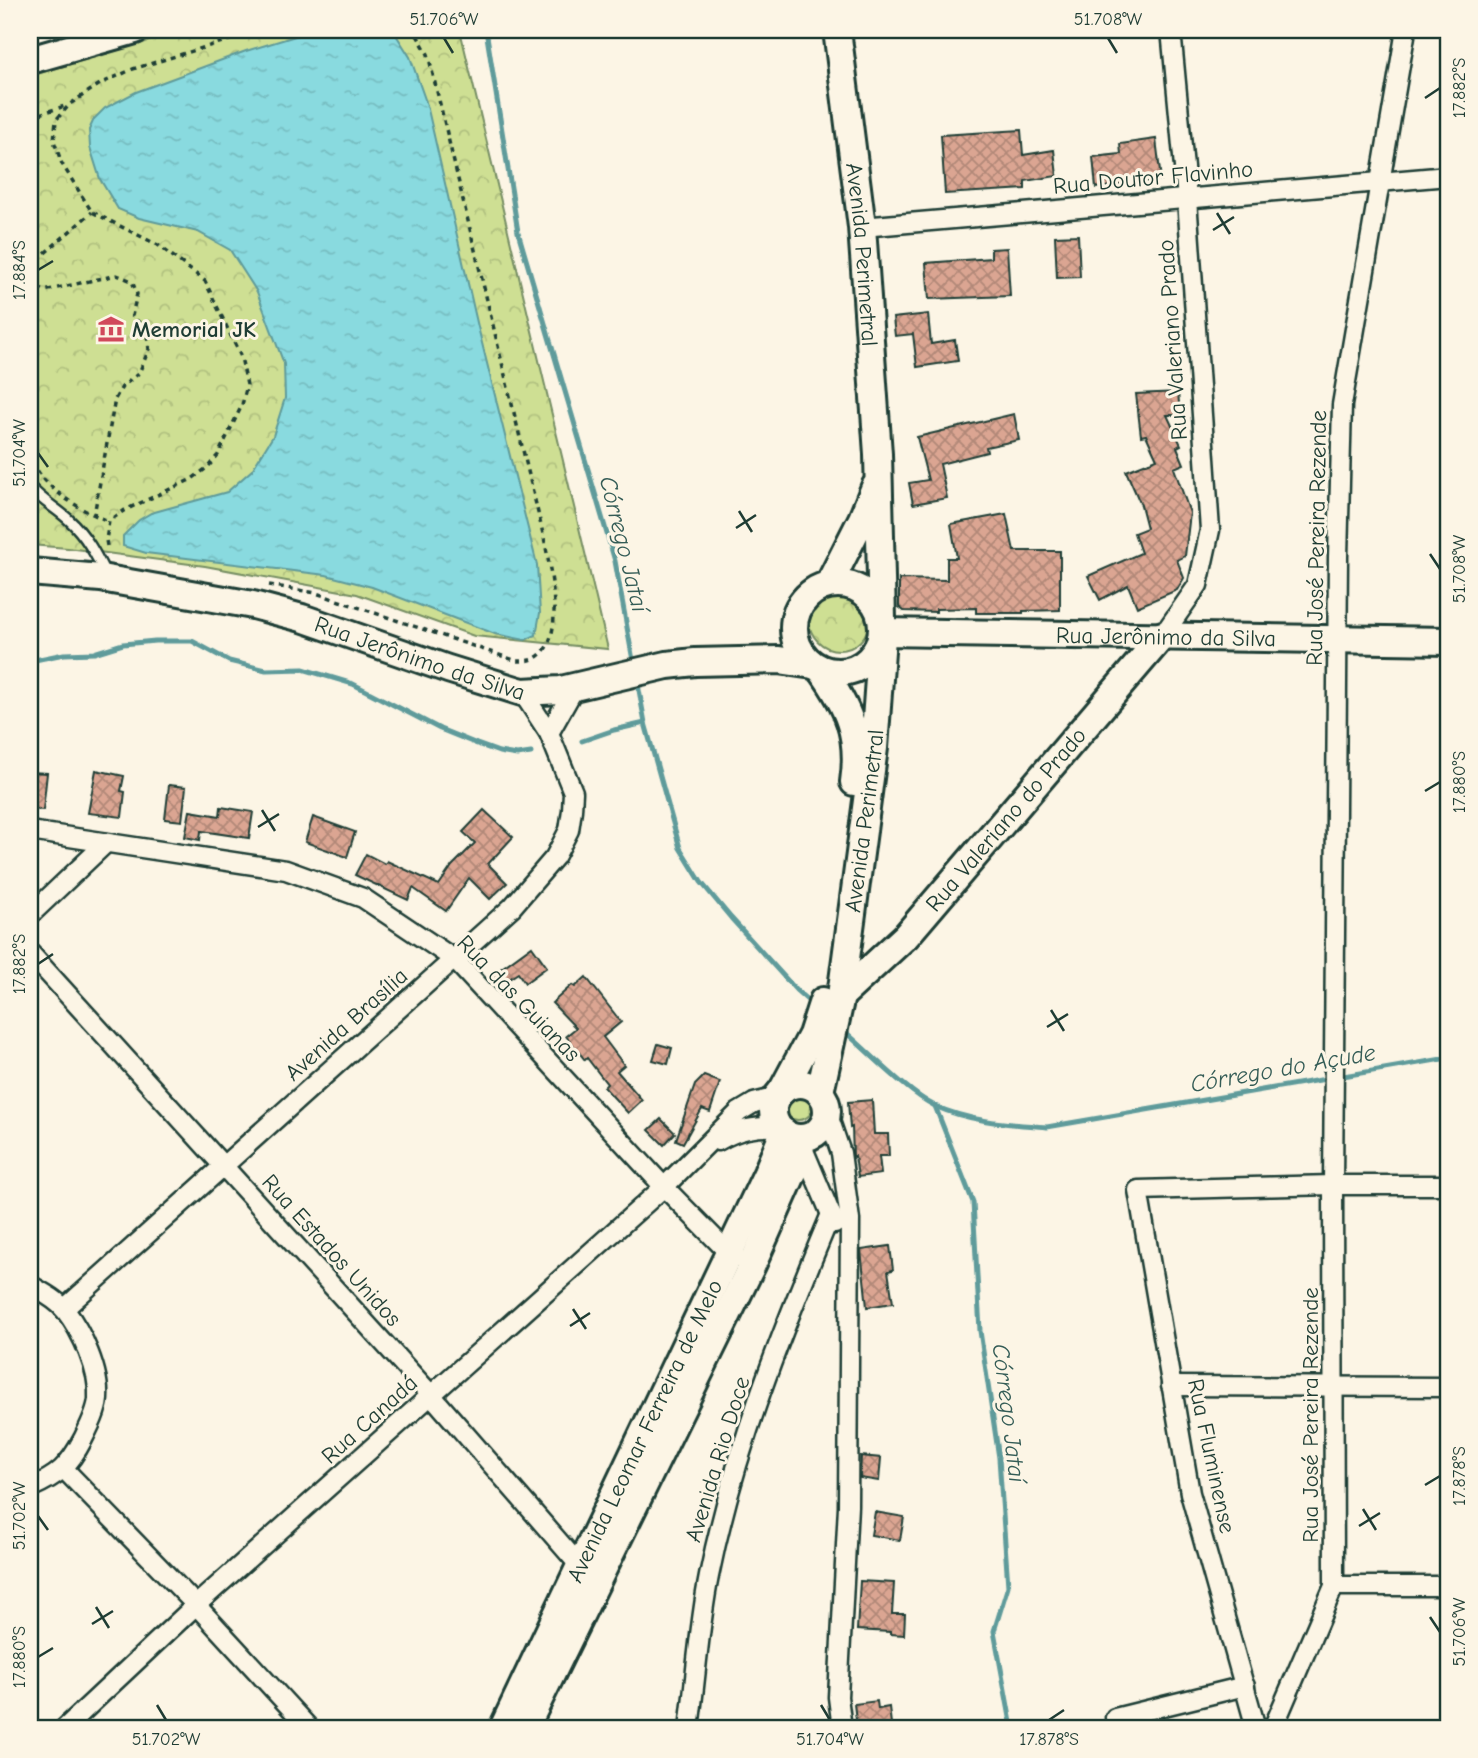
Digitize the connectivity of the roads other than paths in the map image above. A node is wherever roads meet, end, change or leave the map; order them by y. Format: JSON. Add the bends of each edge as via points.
{"nodes":[{"id":1,"x":135,"y":30,"type":"edge"},
{"id":2,"x":837,"y":30,"type":"edge"},
{"id":3,"x":1171,"y":30,"type":"edge"},
{"id":4,"x":1406,"y":30,"type":"edge"},
{"id":5,"x":30,"y":60,"type":"edge"},
{"id":6,"x":1448,"y":176,"type":"edge"},
{"id":7,"x":1382,"y":182,"type":"junction"},
{"id":8,"x":1187,"y":199,"type":"junction"},
{"id":9,"x":862,"y":227,"type":"junction"},
{"id":10,"x":878,"y":479,"type":"junction"},
{"id":11,"x":30,"y":487,"type":"edge"},
{"id":12,"x":30,"y":572,"type":"edge"},
{"id":13,"x":109,"y":580,"type":"junction"},
{"id":14,"x":829,"y":584,"type":"junction"},
{"id":15,"x":882,"y":629,"type":"junction"},
{"id":16,"x":1163,"y":635,"type":"junction"},
{"id":17,"x":1339,"y":638,"type":"junction"},
{"id":18,"x":1448,"y":641,"type":"edge"},
{"id":19,"x":817,"y":667,"type":"junction"},
{"id":20,"x":575,"y":687,"type":"junction"},
{"id":21,"x":522,"y":692,"type":"junction"},
{"id":22,"x":550,"y":733,"type":"junction"},
{"id":23,"x":30,"y":831,"type":"edge"},
{"id":24,"x":106,"y":843,"type":"junction"},
{"id":25,"x":847,"y":888,"type":"junction"},
{"id":26,"x":30,"y":915,"type":"edge"},
{"id":27,"x":30,"y":953,"type":"edge"},
{"id":28,"x":454,"y":959,"type":"junction"},
{"id":29,"x":835,"y":994,"type":"junction"},
{"id":30,"x":815,"y":1055,"type":"junction"},
{"id":31,"x":779,"y":1094,"type":"junction"},
{"id":32,"x":823,"y":1102,"type":"junction"},
{"id":33,"x":791,"y":1133,"type":"junction"},
{"id":34,"x":706,"y":1147,"type":"junction"},
{"id":35,"x":224,"y":1167,"type":"junction"},
{"id":36,"x":1334,"y":1185,"type":"junction"},
{"id":37,"x":1448,"y":1185,"type":"edge"},
{"id":38,"x":664,"y":1187,"type":"junction"},
{"id":39,"x":831,"y":1214,"type":"junction"},
{"id":40,"x":728,"y":1252,"type":"junction"},
{"id":41,"x":850,"y":1263,"type":"junction"},
{"id":42,"x":752,"y":1265,"type":"junction"},
{"id":43,"x":30,"y":1285,"type":"edge"},
{"id":44,"x":64,"y":1309,"type":"junction"},
{"id":45,"x":1171,"y":1386,"type":"junction"},
{"id":46,"x":1333,"y":1387,"type":"junction"},
{"id":47,"x":1448,"y":1387,"type":"edge"},
{"id":48,"x":432,"y":1396,"type":"junction"},
{"id":49,"x":64,"y":1469,"type":"junction"},
{"id":50,"x":30,"y":1488,"type":"edge"},
{"id":51,"x":590,"y":1570,"type":"junction"},
{"id":52,"x":1334,"y":1586,"type":"junction"},
{"id":53,"x":1448,"y":1586,"type":"edge"},
{"id":54,"x":196,"y":1605,"type":"junction"},
{"id":55,"x":1245,"y":1686,"type":"junction"},
{"id":56,"x":1115,"y":1718,"type":"dead end"},
{"id":57,"x":65,"y":1728,"type":"edge"},
{"id":58,"x":309,"y":1728,"type":"edge"},
{"id":59,"x":502,"y":1728,"type":"edge"},
{"id":60,"x":526,"y":1728,"type":"edge"},
{"id":61,"x":689,"y":1728,"type":"edge"},
{"id":62,"x":842,"y":1728,"type":"edge"},
{"id":63,"x":1256,"y":1728,"type":"edge"},
{"id":64,"x":1273,"y":1728,"type":"edge"}],
"edges":[{"from":1,"to":5,"type":"street"},
{"from":2,"to":9,"type":"street","name":"Avenida Perimetral"},
{"from":3,"to":8,"type":"street","name":"Rua Valeriano Prado"},
{"from":4,"to":7,"type":"street","name":"Rua José Pereira Rezende"},
{"from":6,"to":7,"type":"street","name":"Rua Doutor Flavinho"},
{"from":7,"to":8,"type":"street","name":"Rua Doutor Flavinho"},
{"from":7,"to":17,"type":"street","name":"Rua José Pereira Rezende","via":[[1342,405]]},
{"from":8,"to":9,"type":"street","name":"Rua Doutor Flavinho"},
{"from":8,"to":16,"type":"street","name":"Rua Valeriano Prado","via":[[1210,530],[1198,585]]},
{"from":9,"to":10,"type":"street","name":"Avenida Perimetral"},
{"from":10,"to":14,"type":"street","name":"Avenida Perimetral"},
{"from":10,"to":15,"type":"street","name":"Avenida Perimetral"},
{"from":11,"to":13,"type":"lane","via":[[90,544]]},
{"from":12,"to":13,"type":"street","name":"Rua Jerônimo da Silva"},
{"from":13,"to":21,"type":"street","name":"Rua Jerônimo da Silva","via":[[302,618]]},
{"from":14,"to":15,"type":"street","via":[[857,587],[868,595],[877,606]]},
{"from":14,"to":19,"type":"street","via":[[806,597],[794,619],[796,645]]},
{"from":15,"to":16,"type":"street","name":"Rua Jerônimo da Silva"},
{"from":15,"to":19,"type":"street","via":[[877,650],[857,669],[843,673]]},
{"from":15,"to":25,"type":"street","name":"Avenida Perimetral","via":[[874,748]]},
{"from":16,"to":17,"type":"street","name":"Rua Jerônimo da Silva"},
{"from":16,"to":29,"type":"street","name":"Rua Valeriano do Prado","via":[[906,936]]},
{"from":17,"to":18,"type":"street","name":"Rua Jerônimo da Silva"},
{"from":17,"to":36,"type":"street","name":"Rua José Pereira Rezende"},
{"from":19,"to":20,"type":"street","name":"Rua Jerônimo da Silva","via":[[736,659],[667,665]]},
{"from":19,"to":25,"type":"street","name":"Avenida Perimetral","via":[[850,717],[856,739]]},
{"from":20,"to":21,"type":"street","name":"Rua Jerônimo da Silva"},
{"from":20,"to":22,"type":"street"},
{"from":21,"to":22,"type":"street","name":"Avenida Brasília"},
{"from":22,"to":28,"type":"street","name":"Avenida Brasília","via":[[573,792],[569,830],[555,857],[512,907]]},
{"from":23,"to":24,"type":"street","name":"Rua das Guianas"},
{"from":24,"to":26,"type":"street"},
{"from":24,"to":28,"type":"street","name":"Rua das Guianas","via":[[286,870],[363,898]]},
{"from":25,"to":29,"type":"street","name":"Avenida Perimetral"},
{"from":27,"to":35,"type":"street","name":"Rua Estados Unidos"},
{"from":28,"to":35,"type":"street","name":"Avenida Brasília"},
{"from":28,"to":38,"type":"street","name":"Rua das Guianas"},
{"from":29,"to":30,"type":"street","name":"Avenida Perimetral","via":[[820,1014]]},
{"from":30,"to":31,"type":"street"},
{"from":30,"to":32,"type":"street"},
{"from":31,"to":32,"type":"street","via":[[797,1084],[813,1087]]},
{"from":31,"to":33,"type":"street","via":[[773,1112]]},
{"from":31,"to":34,"type":"street","name":"Rua Canadá","via":[[739,1112]]},
{"from":32,"to":33,"type":"street","via":[[822,1126],[809,1136]]},
{"from":32,"to":41,"type":"street","via":[[841,1153],[850,1220]]},
{"from":33,"to":34,"type":"street","name":"Rua Canadá","via":[[758,1126]]},
{"from":33,"to":39,"type":"street","via":[[805,1153]]},
{"from":33,"to":40,"type":"street","name":"Avenida Leomar Ferreira de Melo"},
{"from":33,"to":42,"type":"street","name":"Avenida Leomar Ferreira de Melo","via":[[795,1168]]},
{"from":34,"to":38,"type":"street","name":"Rua Canadá"},
{"from":35,"to":44,"type":"street","name":"Avenida Brasília"},
{"from":35,"to":48,"type":"street","name":"Rua Estados Unidos"},
{"from":36,"to":37,"type":"street"},
{"from":36,"to":45,"type":"street","name":"Rua Fluminense","via":[[1138,1190]]},
{"from":36,"to":46,"type":"street","name":"Rua José Pereira Rezende"},
{"from":38,"to":40,"type":"street","name":"Rua das Guianas"},
{"from":38,"to":48,"type":"street","name":"Rua Canadá"},
{"from":39,"to":41,"type":"street"},
{"from":39,"to":61,"type":"street","name":"Avenida Rio Doce","via":[[757,1402],[720,1529]]},
{"from":40,"to":42,"type":"street","name":"Rua das Guianas"},
{"from":40,"to":51,"type":"street","name":"Avenida Leomar Ferreira de Melo"},
{"from":41,"to":62,"type":"street","via":[[848,1506],[838,1697]]},
{"from":42,"to":51,"type":"street","name":"Avenida Leomar Ferreira de Melo"},
{"from":43,"to":44,"type":"street"},
{"from":44,"to":49,"type":"street","via":[[90,1353],[98,1402],[89,1428]]},
{"from":45,"to":46,"type":"street"},
{"from":45,"to":55,"type":"street","name":"Rua Fluminense","via":[[1191,1493]]},
{"from":46,"to":47,"type":"street"},
{"from":46,"to":52,"type":"street","name":"Rua José Pereira Rezende"},
{"from":48,"to":51,"type":"street","name":"Rua Estados Unidos"},
{"from":48,"to":54,"type":"street","name":"Rua Canadá"},
{"from":49,"to":50,"type":"street"},
{"from":49,"to":54,"type":"street"},
{"from":51,"to":59,"type":"street","name":"Avenida Leomar Ferreira de Melo"},
{"from":51,"to":60,"type":"street","name":"Avenida Leomar Ferreira de Melo"},
{"from":52,"to":53,"type":"street"},
{"from":52,"to":64,"type":"street","name":"Rua José Pereira Rezende"},
{"from":54,"to":57,"type":"street","name":"Rua Canadá"},
{"from":54,"to":58,"type":"street"},
{"from":55,"to":56,"type":"street"},
{"from":55,"to":63,"type":"street","name":"Rua Fluminense"}]}
